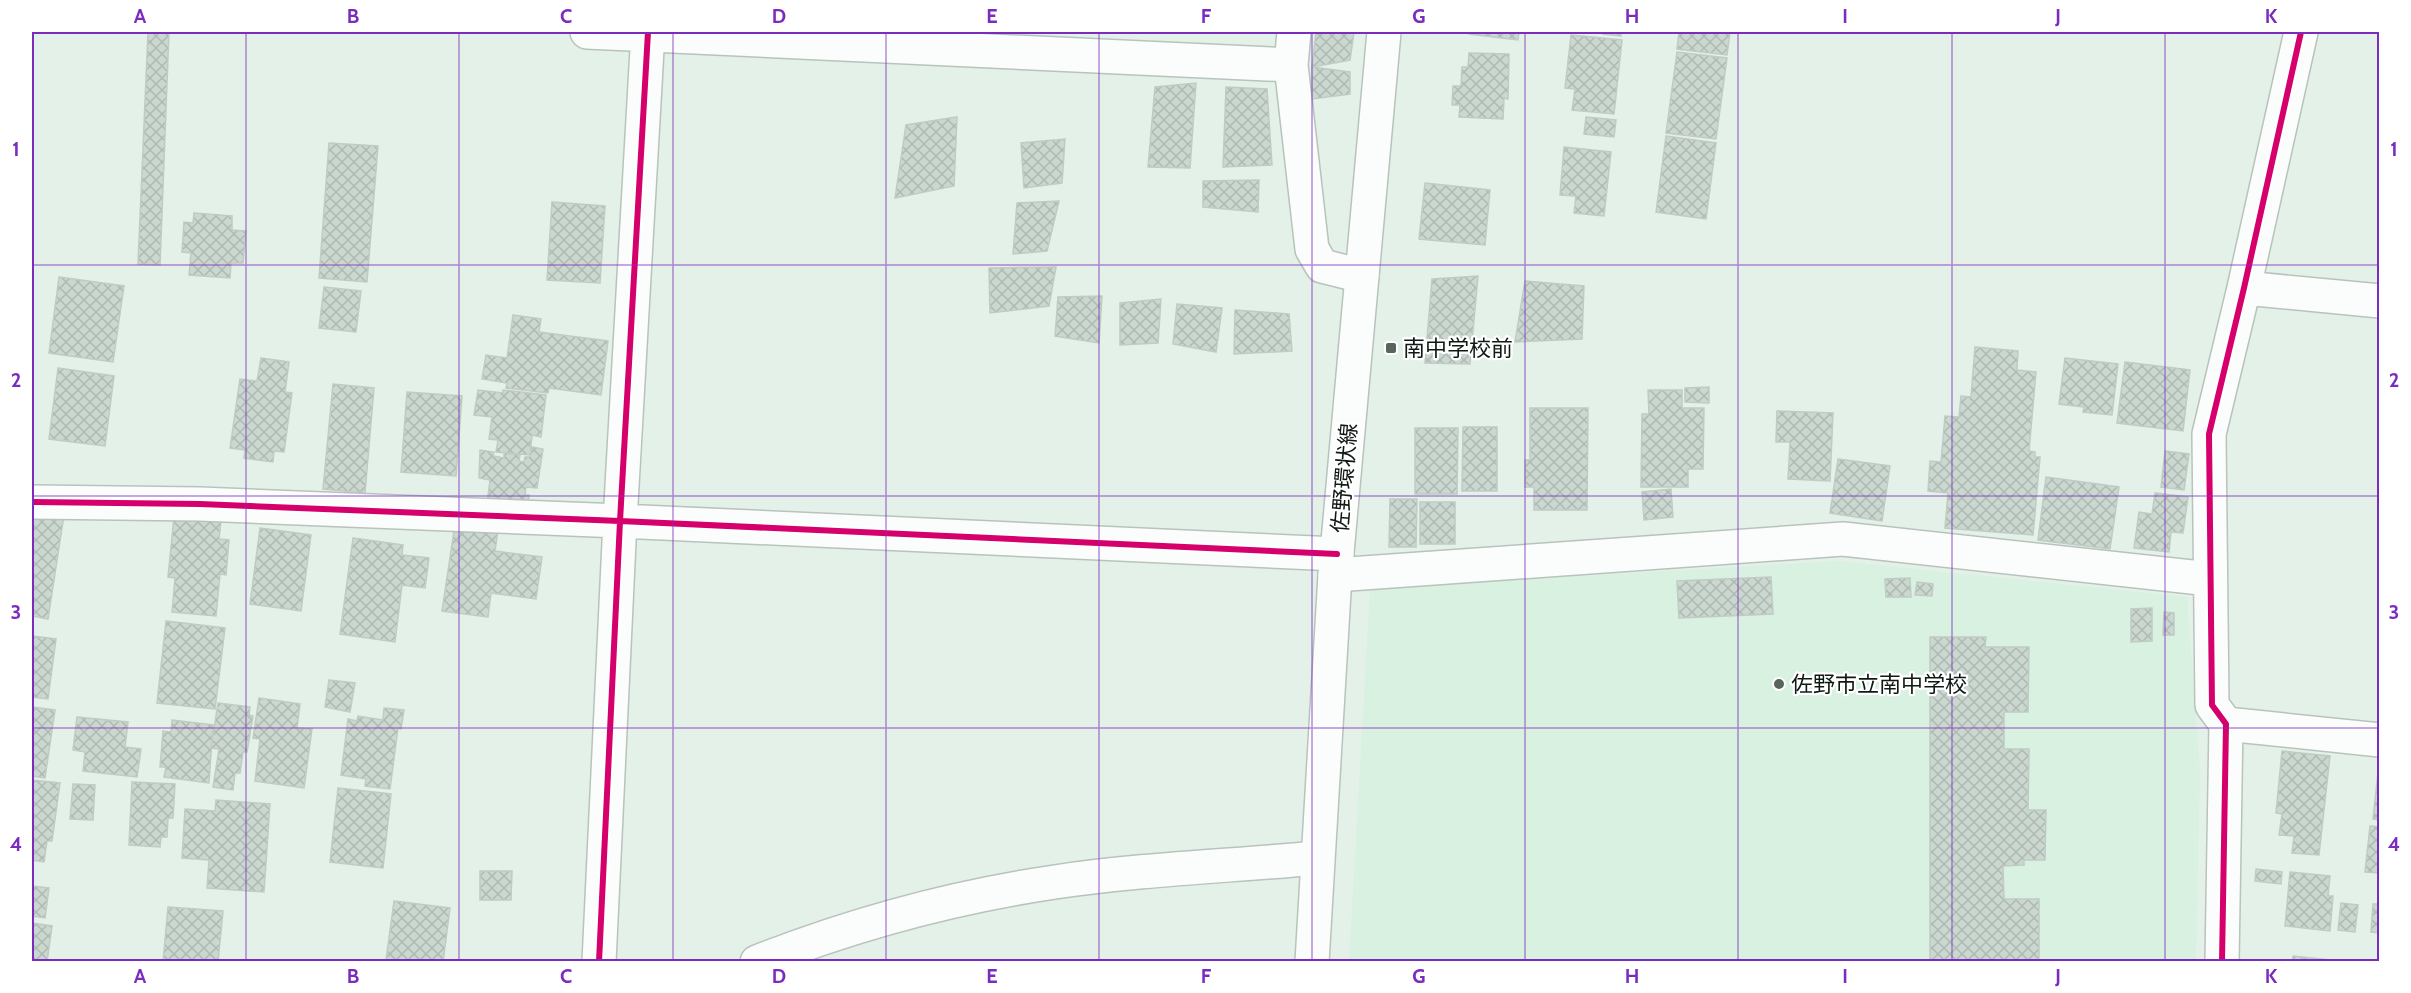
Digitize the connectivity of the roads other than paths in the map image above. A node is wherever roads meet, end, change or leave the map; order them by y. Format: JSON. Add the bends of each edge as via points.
{"nodes":[{"id":1,"x":587,"y":32,"type":"edge"},
{"id":2,"x":1294,"y":32,"type":"edge"},
{"id":3,"x":1384,"y":32,"type":"edge"},
{"id":4,"x":2301,"y":32,"type":"edge"},
{"id":5,"x":648,"y":33,"type":"edge"},
{"id":6,"x":1291,"y":65,"type":"junction"},
{"id":7,"x":1362,"y":276,"type":"junction"},
{"id":8,"x":2244,"y":288,"type":"junction"},
{"id":9,"x":2379,"y":301,"type":"edge"},
{"id":10,"x":32,"y":501,"type":"edge"},
{"id":11,"x":620,"y":522,"type":"junction"},
{"id":12,"x":1336,"y":565,"type":"junction"},
{"id":13,"x":2210,"y":579,"type":"junction"},
{"id":14,"x":2226,"y":724,"type":"junction"},
{"id":15,"x":2379,"y":740,"type":"edge"},
{"id":16,"x":1317,"y":858,"type":"junction"},
{"id":17,"x":599,"y":962,"type":"edge"},
{"id":18,"x":758,"y":962,"type":"edge"},
{"id":19,"x":1312,"y":962,"type":"edge"},
{"id":20,"x":2222,"y":962,"type":"edge"}],
"edges":[{"from":1,"to":5,"type":"street"},
{"from":2,"to":6,"type":"street"},
{"from":3,"to":7,"type":"street","name":"佐野環状線"},
{"from":4,"to":8,"type":"street"},
{"from":5,"to":6,"type":"street"},
{"from":5,"to":11,"type":"street"},
{"from":6,"to":7,"type":"street","via":[[1312,249],[1322,266]]},
{"from":7,"to":12,"type":"street","name":"佐野環状線"},
{"from":8,"to":9,"type":"street"},
{"from":8,"to":13,"type":"street","via":[[2209,434]]},
{"from":10,"to":11,"type":"street"},
{"from":11,"to":12,"type":"street"},
{"from":11,"to":17,"type":"street"},
{"from":12,"to":13,"type":"street","via":[[1843,539]]},
{"from":12,"to":16,"type":"street","name":"佐野環状線"},
{"from":13,"to":14,"type":"street","via":[[2212,705]]},
{"from":14,"to":15,"type":"street"},
{"from":14,"to":20,"type":"street"},
{"from":16,"to":18,"type":"street","via":[[1055,882],[926,907],[827,935]]},
{"from":16,"to":19,"type":"street","name":"佐野環状線"}]}
